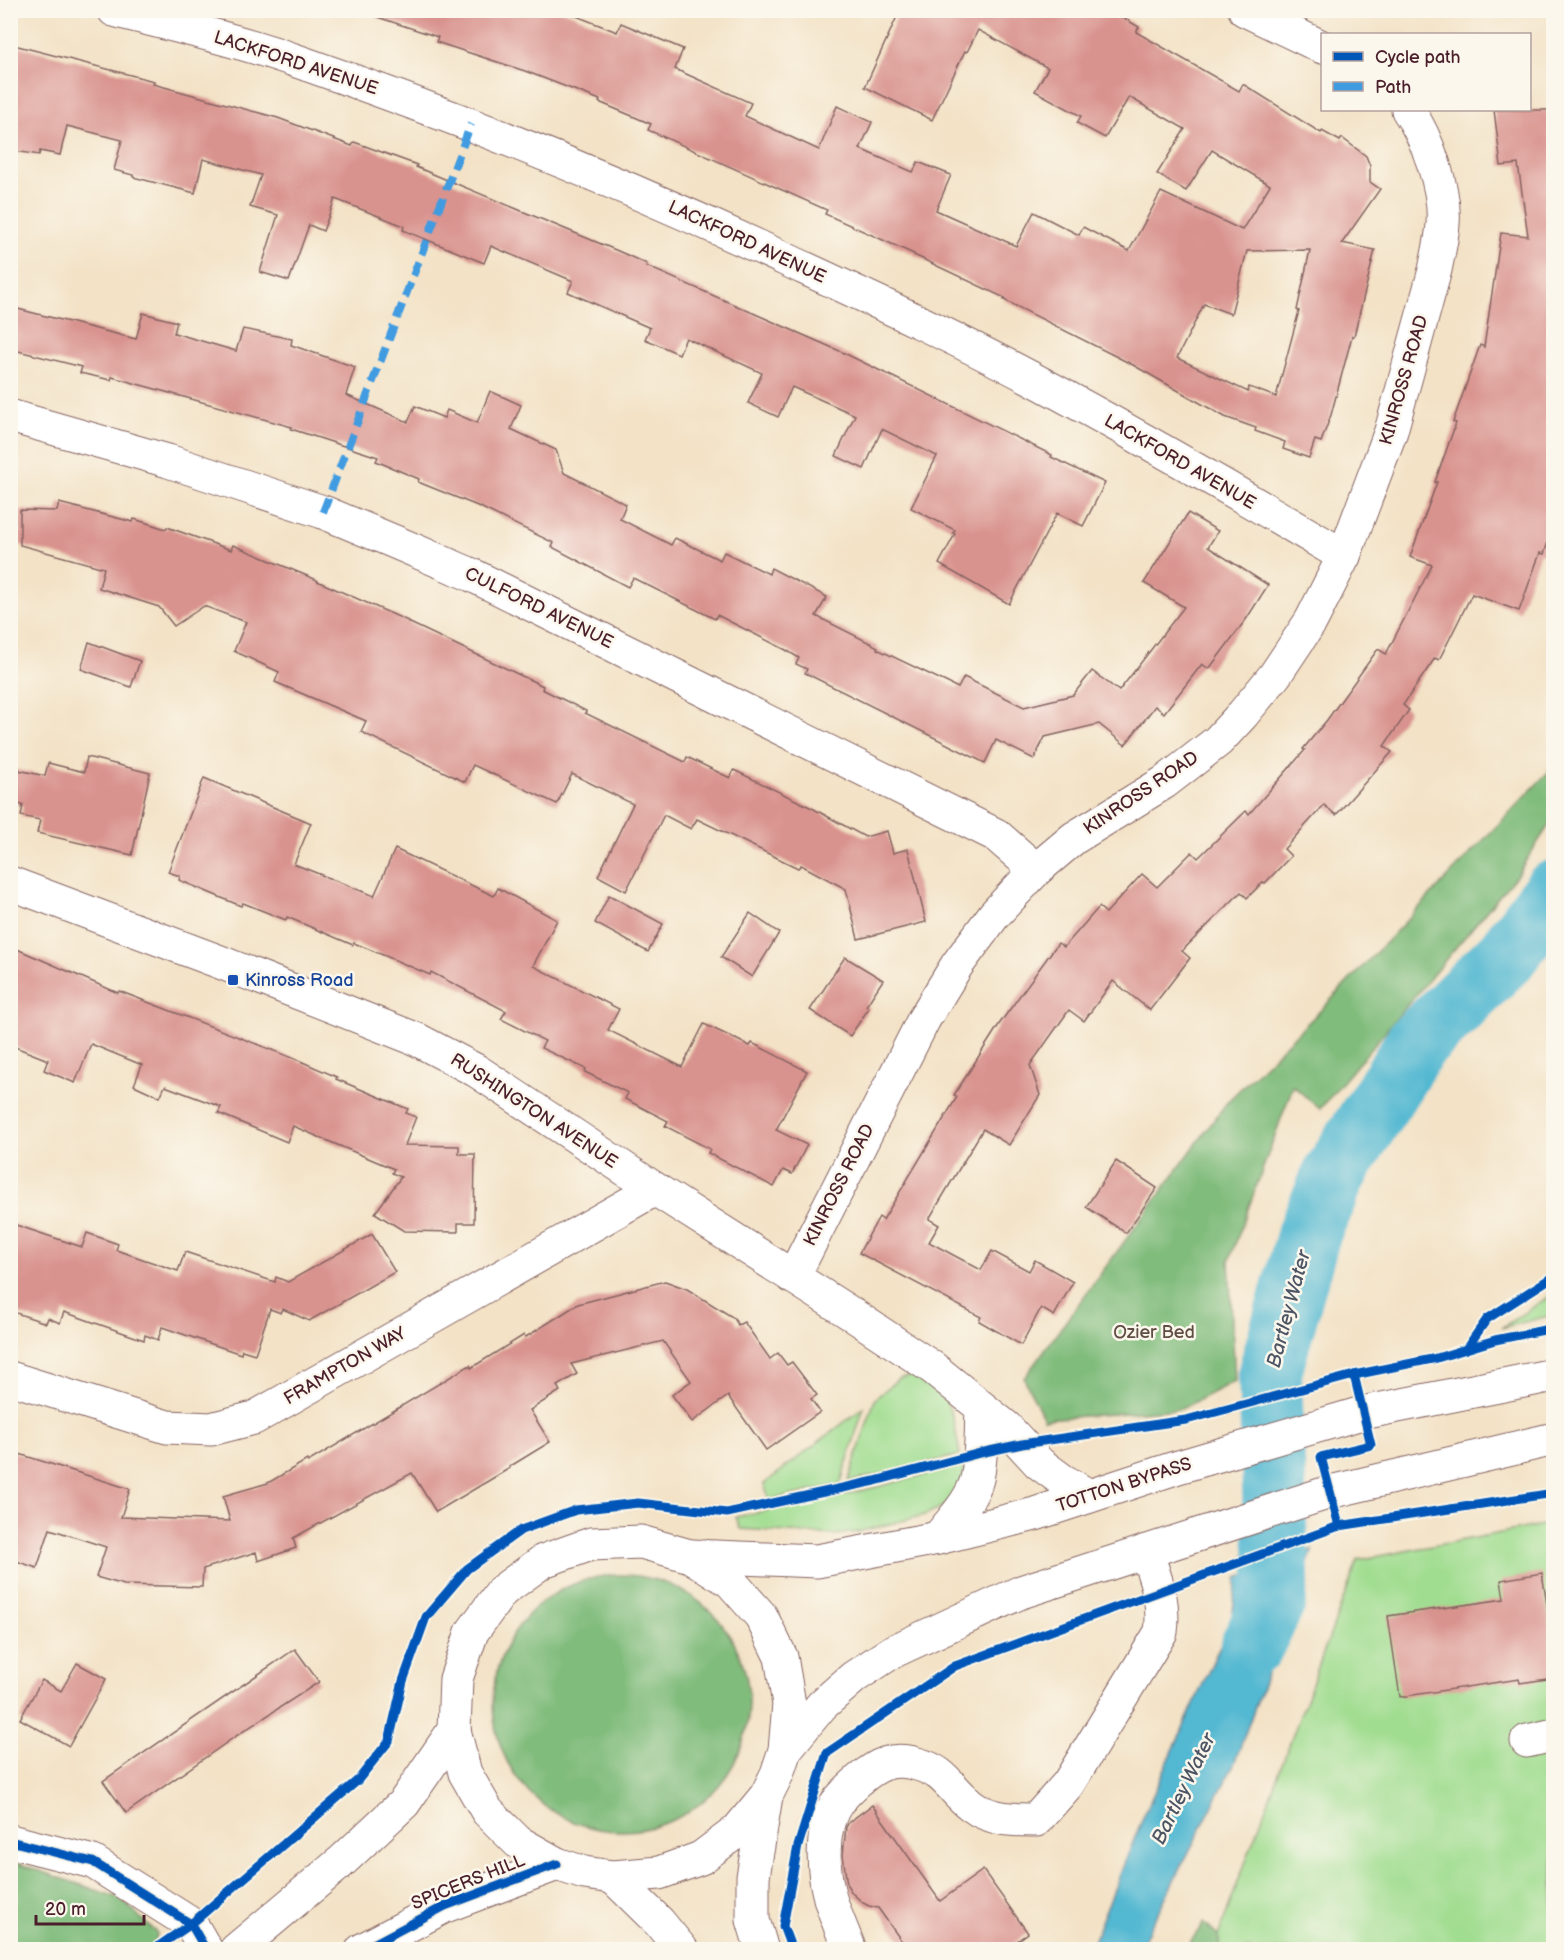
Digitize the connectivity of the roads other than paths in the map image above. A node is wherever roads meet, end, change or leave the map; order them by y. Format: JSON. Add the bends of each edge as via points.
{"nodes":[{"id":1,"x":114,"y":10,"type":"edge"},
{"id":2,"x":1245,"y":10,"type":"edge"},
{"id":3,"x":197,"y":20,"type":"edge"},
{"id":4,"x":1321,"y":46,"type":"edge"},
{"id":5,"x":1409,"y":111,"type":"edge"},
{"id":6,"x":10,"y":416,"type":"edge"},
{"id":7,"x":1344,"y":556,"type":"junction"},
{"id":8,"x":1036,"y":870,"type":"junction"},
{"id":9,"x":10,"y":883,"type":"edge"},
{"id":10,"x":655,"y":1189,"type":"junction"},
{"id":11,"x":793,"y":1276,"type":"junction"},
{"id":12,"x":1554,"y":1375,"type":"edge"},
{"id":13,"x":10,"y":1378,"type":"edge"},
{"id":14,"x":982,"y":1408,"type":"junction"},
{"id":15,"x":1554,"y":1439,"type":"edge"},
{"id":16,"x":1089,"y":1496,"type":"junction"},
{"id":17,"x":939,"y":1538,"type":"junction"},
{"id":18,"x":1146,"y":1551,"type":"junction"},
{"id":19,"x":690,"y":1556,"type":"junction"},
{"id":20,"x":454,"y":1730,"type":"junction"},
{"id":21,"x":785,"y":1750,"type":"junction"},
{"id":22,"x":766,"y":1796,"type":"junction"},
{"id":23,"x":10,"y":1841,"type":"edge"},
{"id":24,"x":556,"y":1864,"type":"junction"},
{"id":25,"x":613,"y":1877,"type":"junction"},
{"id":26,"x":206,"y":1950,"type":"edge"},
{"id":27,"x":236,"y":1950,"type":"edge"},
{"id":28,"x":362,"y":1950,"type":"edge"},
{"id":29,"x":682,"y":1950,"type":"edge"},
{"id":30,"x":762,"y":1950,"type":"edge"},
{"id":31,"x":850,"y":1950,"type":"edge"}],
"edges":[{"from":1,"to":3,"type":"street","name":"LACKFORD AVENUE"},
{"from":2,"to":4,"type":"street"},
{"from":3,"to":7,"type":"street","name":"LACKFORD AVENUE","via":[[569,163],[728,231],[1030,378]]},
{"from":5,"to":7,"type":"street","name":"KINROSS ROAD","via":[[1420,127],[1438,180],[1444,222],[1435,270],[1391,431]]},
{"from":6,"to":8,"type":"street","name":"CULFORD AVENUE","via":[[168,461],[324,512],[472,575],[987,830]]},
{"from":7,"to":8,"type":"street","name":"KINROSS ROAD","via":[[1311,621],[1275,675],[1218,741],[1165,782],[1074,838]]},
{"from":8,"to":11,"type":"street","name":"KINROSS ROAD","via":[[994,915],[924,1019]]},
{"from":9,"to":10,"type":"street","name":"RUSHINGTON AVENUE","via":[[418,1040],[477,1071]]},
{"from":10,"to":11,"type":"street","name":"RUSHINGTON AVENUE"},
{"from":10,"to":13,"type":"street","name":"FRAMPTON WAY","via":[[250,1419],[211,1429],[167,1427]]},
{"from":11,"to":14,"type":"street","name":"RUSHINGTON AVENUE","via":[[933,1368]]},
{"from":12,"to":16,"type":"street","name":"TOTTON BYPASS","via":[[1343,1419]]},
{"from":14,"to":16,"type":"street","name":"RUSHINGTON AVENUE","via":[[1006,1427],[1039,1464]]},
{"from":14,"to":17,"type":"street","via":[[976,1481],[964,1506]]},
{"from":15,"to":18,"type":"street","via":[[1323,1494]]},
{"from":16,"to":17,"type":"street","name":"TOTTON BYPASS"},
{"from":17,"to":19,"type":"street","name":"TOTTON BYPASS","via":[[817,1561]]},
{"from":18,"to":21,"type":"street","via":[[1021,1592],[892,1652],[854,1677],[822,1705]]},
{"from":18,"to":31,"type":"street","via":[[1160,1591],[1161,1632],[1068,1784],[1036,1820],[993,1817],[972,1806],[940,1772],[896,1761],[874,1767],[838,1801],[828,1826],[825,1869],[830,1897]]},
{"from":19,"to":20,"type":"street","via":[[641,1542],[591,1544],[543,1561],[510,1585],[472,1632],[456,1680]]},
{"from":19,"to":21,"type":"street","via":[[730,1581],[761,1616],[782,1658],[789,1704]]},
{"from":20,"to":24,"type":"street","via":[[465,1773],[487,1811],[518,1842]]},
{"from":20,"to":27,"type":"street","via":[[404,1803]]},
{"from":21,"to":22,"type":"street"},
{"from":22,"to":25,"type":"street","via":[[737,1831],[701,1858],[658,1873]]},
{"from":22,"to":30,"type":"street","via":[[753,1877],[753,1920]]},
{"from":23,"to":26,"type":"street","via":[[93,1862],[190,1924]]},
{"from":24,"to":25,"type":"street","via":[[584,1874]]},
{"from":24,"to":28,"type":"street","name":"SPICERS HILL","via":[[445,1906]]},
{"from":25,"to":29,"type":"street"}]}
